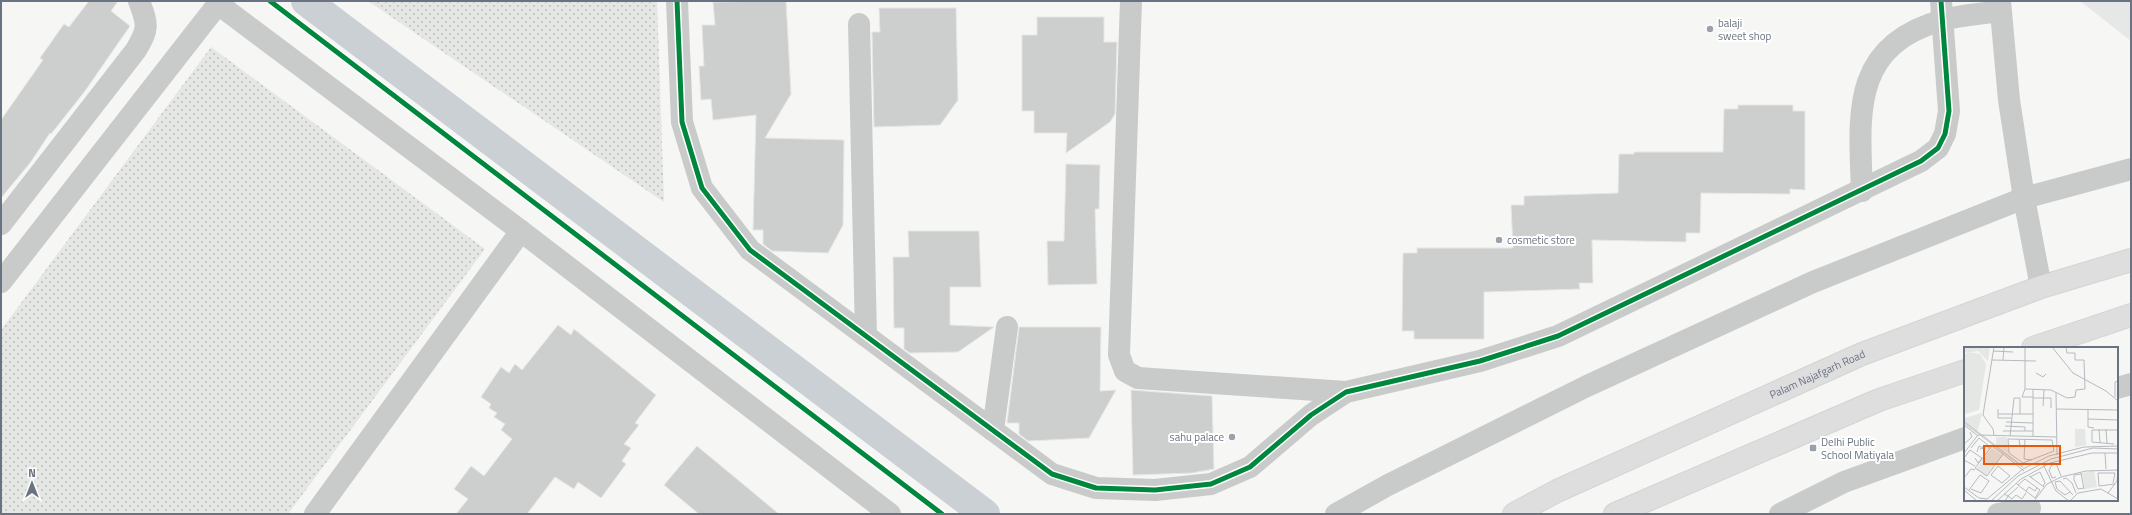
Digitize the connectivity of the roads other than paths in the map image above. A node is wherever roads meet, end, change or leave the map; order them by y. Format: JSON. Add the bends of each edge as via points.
{"nodes":[{"id":1,"x":139,"y":1,"type":"edge"},
{"id":2,"x":677,"y":1,"type":"edge"},
{"id":3,"x":1131,"y":1,"type":"edge"},
{"id":4,"x":217,"y":2,"type":"edge"},
{"id":5,"x":2000,"y":6,"type":"edge"},
{"id":6,"x":1942,"y":10,"type":"edge"},
{"id":7,"x":859,"y":24,"type":"dead end"},
{"id":8,"x":2131,"y":169,"type":"edge"},
{"id":9,"x":1862,"y":191,"type":"junction"},
{"id":10,"x":2024,"y":198,"type":"junction"},
{"id":11,"x":1,"y":224,"type":"edge"},
{"id":12,"x":521,"y":231,"type":"junction"},
{"id":13,"x":2131,"y":260,"type":"edge"},
{"id":14,"x":1,"y":282,"type":"edge"},
{"id":15,"x":2041,"y":287,"type":"junction"},
{"id":16,"x":2131,"y":315,"type":"edge"},
{"id":17,"x":1007,"y":327,"type":"dead end"},
{"id":18,"x":866,"y":336,"type":"junction"},
{"id":19,"x":2036,"y":347,"type":"edge"},
{"id":20,"x":1964,"y":371,"type":"edge"},
{"id":21,"x":2131,"y":384,"type":"edge"},
{"id":22,"x":2118,"y":388,"type":"edge"},
{"id":23,"x":1346,"y":392,"type":"junction"},
{"id":24,"x":993,"y":430,"type":"junction"},
{"id":25,"x":1964,"y":438,"type":"edge"},
{"id":26,"x":2030,"y":507,"type":"edge"},
{"id":27,"x":1647,"y":508,"type":"edge"},
{"id":28,"x":315,"y":514,"type":"edge"},
{"id":29,"x":890,"y":514,"type":"edge"},
{"id":30,"x":1336,"y":514,"type":"edge"},
{"id":31,"x":1514,"y":514,"type":"edge"},
{"id":32,"x":1615,"y":514,"type":"edge"},
{"id":33,"x":1780,"y":514,"type":"edge"},
{"id":34,"x":1998,"y":514,"type":"edge"}],
"edges":[{"from":1,"to":11,"type":"street","via":[[145,18],[146,34]]},
{"from":2,"to":18,"type":"street","via":[[682,122],[702,188],[750,250]]},
{"from":3,"to":23,"type":"street","via":[[1119,355],[1125,371],[1138,378]]},
{"from":4,"to":12,"type":"street"},
{"from":4,"to":14,"type":"street"},
{"from":5,"to":6,"type":"street"},
{"from":5,"to":10,"type":"street","via":[[2009,100]]},
{"from":6,"to":9,"type":"street","via":[[1920,28],[1892,44],[1874,67],[1863,97],[1860,131]]},
{"from":6,"to":9,"type":"street","via":[[1949,111],[1945,134],[1938,148],[1921,161]]},
{"from":7,"to":18,"type":"street"},
{"from":8,"to":10,"type":"street"},
{"from":9,"to":23,"type":"street","via":[[1558,336],[1480,361]]},
{"from":10,"to":15,"type":"street"},
{"from":10,"to":30,"type":"street","via":[[1813,282],[1594,382],[1388,485]]},
{"from":12,"to":28,"type":"street"},
{"from":12,"to":29,"type":"street"},
{"from":13,"to":15,"type":"main road","name":"Palam Najafgarh Road"},
{"from":15,"to":31,"type":"main road","name":"Palam Najafgarh Road","via":[[1862,354],[1557,491]]},
{"from":16,"to":19,"type":"main road"},
{"from":17,"to":24,"type":"street"},
{"from":18,"to":24,"type":"street"},
{"from":20,"to":27,"type":"main road","via":[[1879,400]]},
{"from":21,"to":22,"type":"street"},
{"from":23,"to":24,"type":"street","via":[[1311,415],[1250,467],[1211,484],[1163,489],[1096,488],[1052,474]]},
{"from":25,"to":33,"type":"street","via":[[1844,482]]},
{"from":26,"to":34,"type":"street"},
{"from":27,"to":32,"type":"main road"}]}
